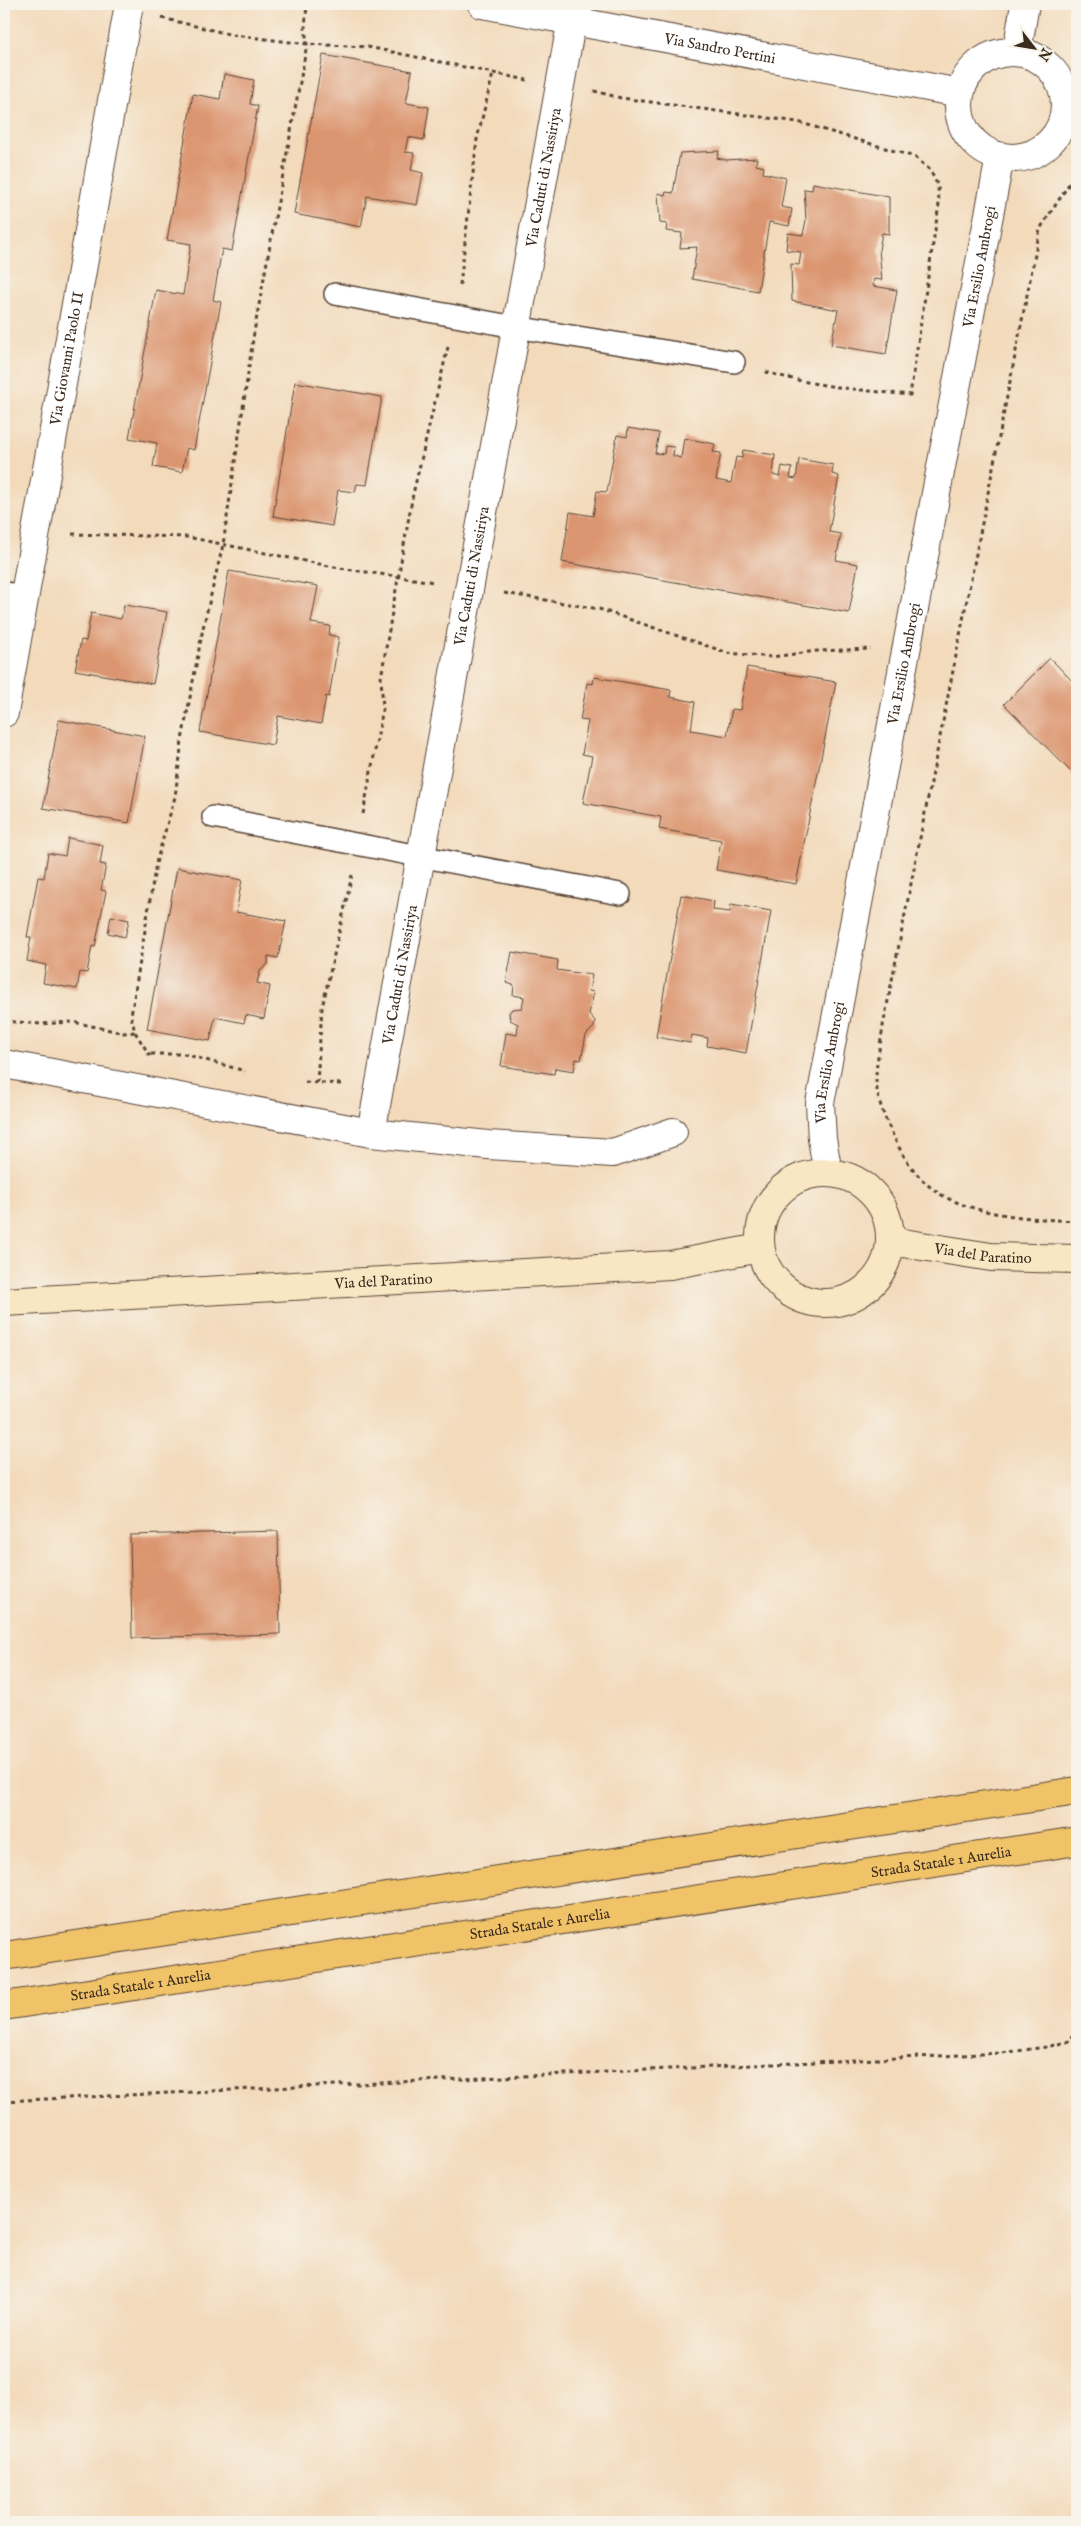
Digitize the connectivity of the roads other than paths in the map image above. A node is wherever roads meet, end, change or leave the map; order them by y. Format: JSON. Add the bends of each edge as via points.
{"nodes":[{"id":1,"x":482,"y":4,"type":"edge"},
{"id":2,"x":1025,"y":4,"type":"edge"},
{"id":3,"x":514,"y":6,"type":"edge"},
{"id":4,"x":129,"y":7,"type":"edge"},
{"id":5,"x":572,"y":19,"type":"junction"},
{"id":6,"x":1016,"y":51,"type":"junction"},
{"id":7,"x":960,"y":93,"type":"junction"},
{"id":8,"x":1072,"y":109,"type":"edge"},
{"id":9,"x":1000,"y":157,"type":"junction"},
{"id":10,"x":335,"y":294,"type":"dead end"},
{"id":11,"x":515,"y":327,"type":"junction"},
{"id":12,"x":734,"y":362,"type":"road end"},
{"id":13,"x":15,"y":594,"type":"edge"},
{"id":14,"x":4,"y":713,"type":"edge"},
{"id":15,"x":213,"y":817,"type":"dead end"},
{"id":16,"x":422,"y":857,"type":"junction"},
{"id":17,"x":620,"y":894,"type":"dead end"},
{"id":18,"x":4,"y":1064,"type":"edge"},
{"id":19,"x":673,"y":1132,"type":"dead end"},
{"id":20,"x":371,"y":1133,"type":"junction"},
{"id":21,"x":828,"y":1172,"type":"junction"},
{"id":22,"x":890,"y":1241,"type":"junction"},
{"id":23,"x":760,"y":1248,"type":"junction"},
{"id":24,"x":1077,"y":1259,"type":"edge"},
{"id":25,"x":4,"y":1302,"type":"edge"},
{"id":26,"x":1077,"y":1791,"type":"edge"},
{"id":27,"x":1077,"y":1841,"type":"edge"},
{"id":28,"x":4,"y":1956,"type":"edge"},
{"id":29,"x":4,"y":2006,"type":"edge"}],
"edges":[{"from":1,"to":3,"type":"street","name":"Via Sandro Pertini"},
{"from":2,"to":6,"type":"street"},
{"from":3,"to":5,"type":"street","name":"Via Sandro Pertini"},
{"from":4,"to":13,"type":"street","name":"Via Giovanni Paolo II"},
{"from":5,"to":7,"type":"street","name":"Via Sandro Pertini"},
{"from":5,"to":11,"type":"street","name":"Via Caduti di Nassiriya"},
{"from":6,"to":7,"type":"street","via":[[1001,52],[974,67]]},
{"from":6,"to":8,"type":"street","via":[[1040,59],[1058,76]]},
{"from":7,"to":9,"type":"street","via":[[958,110],[963,126],[984,151]]},
{"from":8,"to":9,"type":"street","via":[[1051,142],[1037,153],[1018,158]]},
{"from":9,"to":21,"type":"street","name":"Via Ersilio Ambrogi","via":[[820,1103]]},
{"from":10,"to":11,"type":"lane"},
{"from":11,"to":12,"type":"lane"},
{"from":11,"to":16,"type":"street","name":"Via Caduti di Nassiriya"},
{"from":13,"to":14,"type":"street","name":"Via Giovanni Paolo II"},
{"from":15,"to":16,"type":"lane"},
{"from":16,"to":17,"type":"lane"},
{"from":16,"to":20,"type":"street","name":"Via Caduti di Nassiriya"},
{"from":18,"to":20,"type":"street"},
{"from":19,"to":20,"type":"street","via":[[613,1153],[488,1146]]},
{"from":21,"to":22,"type":"main road","via":[[844,1175],[873,1194],[883,1207]]},
{"from":21,"to":23,"type":"main road","via":[[800,1178],[776,1195],[762,1219]]},
{"from":22,"to":23,"type":"main road","via":[[884,1264],[871,1284],[859,1294],[828,1303],[812,1302],[784,1289],[764,1264]]},
{"from":22,"to":24,"type":"main road","name":"Via del Paratino","via":[[991,1257]]},
{"from":23,"to":25,"type":"main road","name":"Via del Paratino","via":[[670,1264]]},
{"from":26,"to":28,"type":"highway"},
{"from":27,"to":29,"type":"highway","name":"Strada Statale 1 Aurelia"}]}
